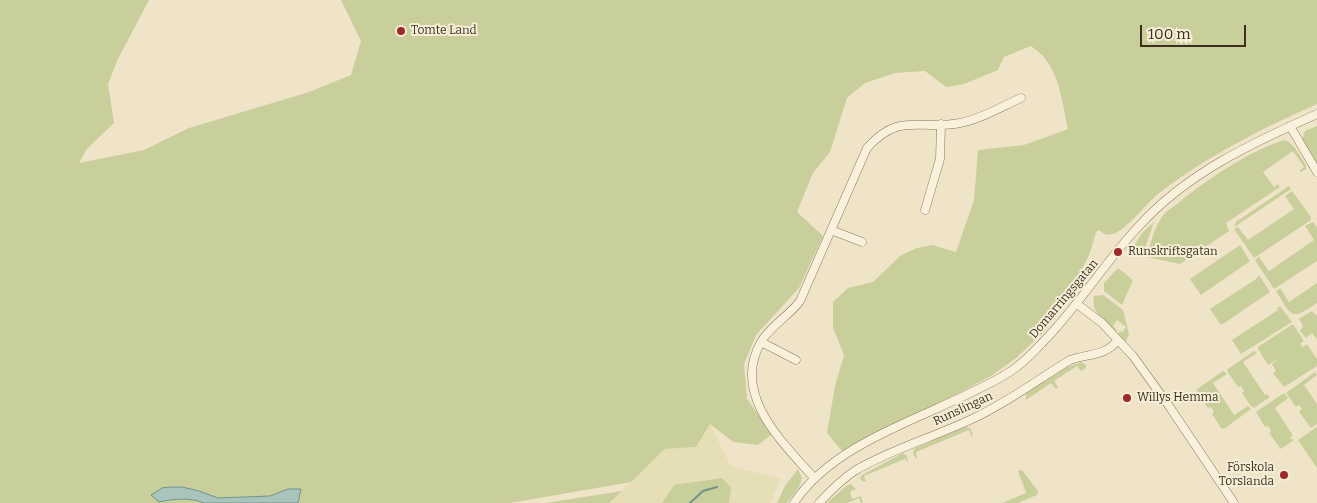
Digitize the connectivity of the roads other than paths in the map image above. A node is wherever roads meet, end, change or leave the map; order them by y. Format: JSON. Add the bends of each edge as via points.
{"nodes":[{"id":1,"x":1021,"y":98,"type":"dead end"},
{"id":2,"x":1317,"y":114,"type":"edge"},
{"id":3,"x":941,"y":124,"type":"junction"},
{"id":4,"x":1290,"y":126,"type":"junction"},
{"id":5,"x":1316,"y":169,"type":"edge"},
{"id":6,"x":925,"y":210,"type":"dead end"},
{"id":7,"x":831,"y":230,"type":"junction"},
{"id":8,"x":862,"y":242,"type":"dead end"},
{"id":9,"x":1077,"y":304,"type":"junction"},
{"id":10,"x":1118,"y":340,"type":"junction"},
{"id":11,"x":761,"y":342,"type":"junction"},
{"id":12,"x":796,"y":360,"type":"dead end"},
{"id":13,"x":814,"y":478,"type":"junction"},
{"id":14,"x":794,"y":503,"type":"edge"},
{"id":15,"x":819,"y":503,"type":"edge"},
{"id":16,"x":1234,"y":503,"type":"edge"}],
"edges":[{"from":1,"to":3,"type":"street","via":[[968,121]]},
{"from":2,"to":4,"type":"street","name":"Domarringsgatan"},
{"from":3,"to":6,"type":"street","via":[[939,163]]},
{"from":3,"to":7,"type":"street","via":[[900,126],[875,138],[867,148]]},
{"from":4,"to":5,"type":"street"},
{"from":4,"to":9,"type":"street","name":"Domarringsgatan","via":[[1245,147],[1168,199],[1138,227]]},
{"from":7,"to":8,"type":"street"},
{"from":7,"to":11,"type":"street","via":[[800,301]]},
{"from":9,"to":10,"type":"street"},
{"from":9,"to":13,"type":"street","name":"Domarringsgatan","via":[[1035,350],[1009,372],[857,447]]},
{"from":10,"to":15,"type":"street","name":"Runslingan","via":[[1096,355],[1070,360],[972,420],[856,470]]},
{"from":10,"to":16,"type":"street","via":[[1169,406]]},
{"from":11,"to":12,"type":"street"},
{"from":11,"to":13,"type":"street","via":[[753,364],[751,383],[755,397],[780,439]]},
{"from":13,"to":14,"type":"street","name":"Domarringsgatan"}]}
